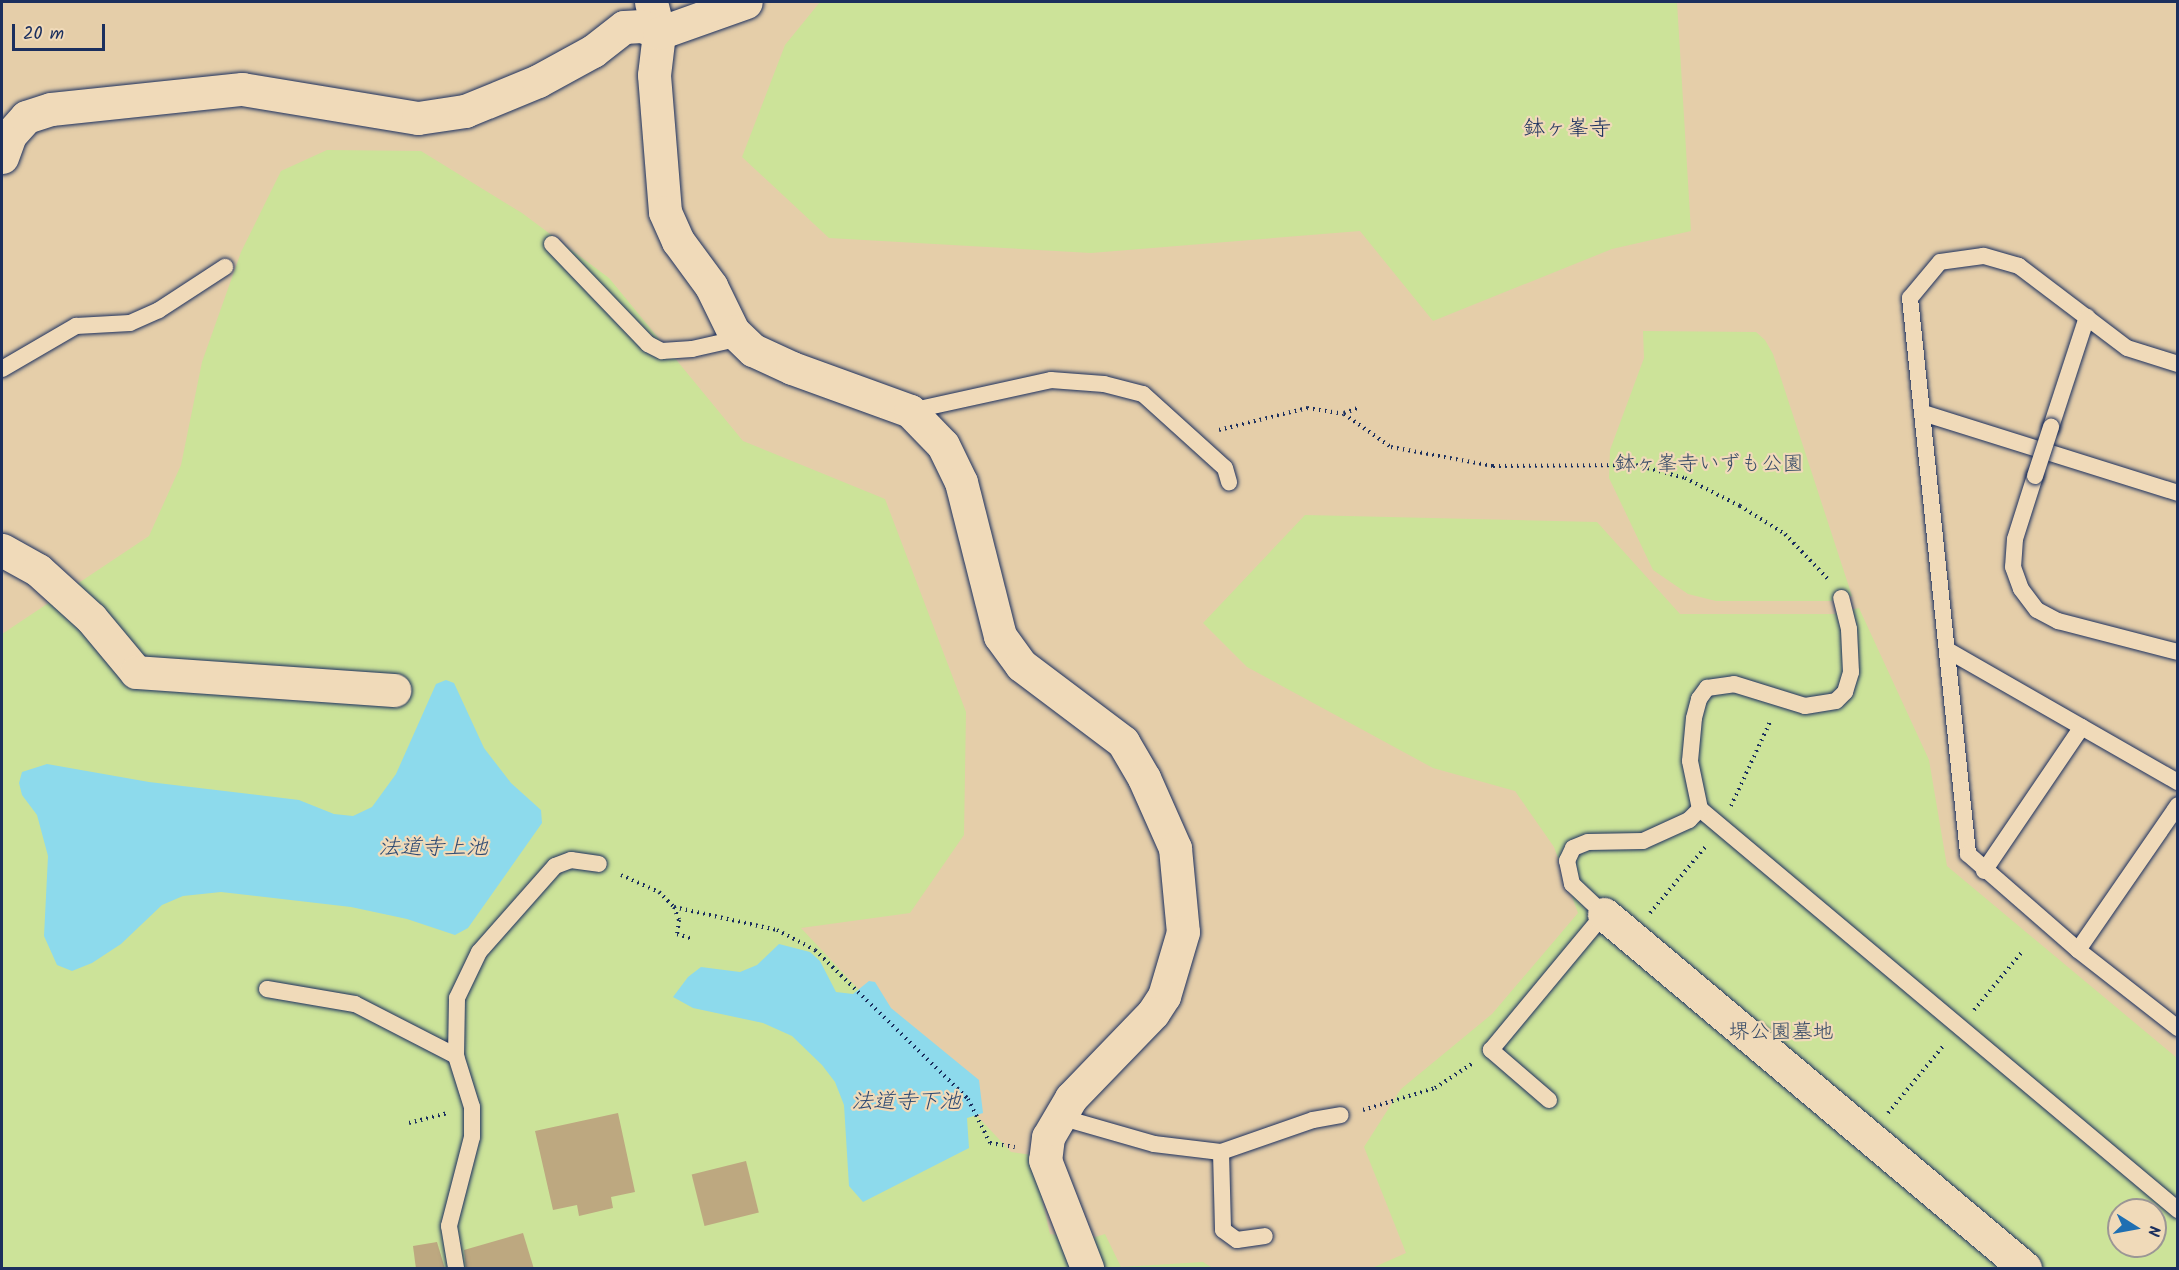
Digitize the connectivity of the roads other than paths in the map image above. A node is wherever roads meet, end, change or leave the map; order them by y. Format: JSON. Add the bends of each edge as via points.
{"nodes":[{"id":1,"x":746,"y":2,"type":"edge"},
{"id":2,"x":646,"y":16,"type":"edge"},
{"id":3,"x":2,"y":157,"type":"edge"},
{"id":4,"x":552,"y":244,"type":"dead end"},
{"id":5,"x":225,"y":267,"type":"dead end"},
{"id":6,"x":2086,"y":317,"type":"junction"},
{"id":7,"x":741,"y":338,"type":"junction"},
{"id":8,"x":2178,"y":364,"type":"edge"},
{"id":9,"x":2,"y":369,"type":"edge"},
{"id":10,"x":910,"y":411,"type":"junction"},
{"id":11,"x":1923,"y":413,"type":"junction"},
{"id":12,"x":1229,"y":482,"type":"dead end"},
{"id":13,"x":2178,"y":493,"type":"edge"},
{"id":14,"x":2,"y":550,"type":"edge"},
{"id":15,"x":1841,"y":598,"type":"road end"},
{"id":16,"x":1949,"y":651,"type":"junction"},
{"id":17,"x":2178,"y":652,"type":"edge"},
{"id":18,"x":394,"y":690,"type":"dead end"},
{"id":19,"x":2082,"y":727,"type":"junction"},
{"id":20,"x":2178,"y":782,"type":"edge"},
{"id":21,"x":2178,"y":806,"type":"edge"},
{"id":22,"x":1700,"y":809,"type":"junction"},
{"id":23,"x":598,"y":864,"type":"road end"},
{"id":24,"x":1984,"y":872,"type":"junction"},
{"id":25,"x":1604,"y":914,"type":"junction"},
{"id":26,"x":2078,"y":950,"type":"junction"},
{"id":27,"x":267,"y":989,"type":"dead end"},
{"id":28,"x":2178,"y":1028,"type":"edge"},
{"id":29,"x":456,"y":1056,"type":"junction"},
{"id":30,"x":1549,"y":1100,"type":"dead end"},
{"id":31,"x":1341,"y":1115,"type":"road end"},
{"id":32,"x":1060,"y":1117,"type":"junction"},
{"id":33,"x":1221,"y":1152,"type":"junction"},
{"id":34,"x":2178,"y":1210,"type":"edge"},
{"id":35,"x":1264,"y":1236,"type":"dead end"},
{"id":36,"x":456,"y":1269,"type":"edge"},
{"id":37,"x":1087,"y":1269,"type":"edge"},
{"id":38,"x":2025,"y":1269,"type":"edge"}],
"edges":[{"from":1,"to":2,"type":"street"},
{"from":2,"to":3,"type":"street","via":[[538,81],[465,111],[418,118],[242,89],[51,109],[26,117],[10,135]]},
{"from":2,"to":7,"type":"street","via":[[665,212],[678,241],[711,286]]},
{"from":4,"to":7,"type":"lane","via":[[620,319],[662,351]]},
{"from":5,"to":9,"type":"lane","via":[[159,310],[130,323],[76,326]]},
{"from":6,"to":8,"type":"lane","via":[[2127,348]]},
{"from":6,"to":11,"type":"lane","via":[[2019,266],[1983,256],[1940,262],[1910,298]]},
{"from":6,"to":17,"type":"lane","bridge":true,"via":[[2015,539],[2013,567],[2021,589],[2037,609],[2058,621]]},
{"from":7,"to":10,"type":"street","via":[[753,350],[792,368]]},
{"from":10,"to":12,"type":"lane","via":[[1051,380],[1104,384],[1143,394],[1225,468]]},
{"from":10,"to":32,"type":"street","via":[[943,445],[961,482],[1000,636],[1021,665],[1123,742],[1175,848],[1184,932],[1164,996],[1153,1013],[1071,1098]]},
{"from":11,"to":13,"type":"lane"},
{"from":11,"to":16,"type":"lane"},
{"from":14,"to":18,"type":"street","via":[[38,570],[56,586],[91,618],[136,672]]},
{"from":15,"to":22,"type":"lane","via":[[1850,629],[1851,672],[1845,692],[1836,701],[1805,706],[1734,684],[1707,688],[1699,699],[1690,761]]},
{"from":16,"to":19,"type":"lane"},
{"from":16,"to":24,"type":"lane","via":[[1968,854]]},
{"from":19,"to":20,"type":"lane"},
{"from":19,"to":24,"type":"lane"},
{"from":21,"to":26,"type":"lane"},
{"from":22,"to":25,"type":"lane","via":[[1689,820],[1643,842],[1588,842],[1573,848],[1567,861],[1572,884]]},
{"from":22,"to":34,"type":"lane"},
{"from":23,"to":29,"type":"lane","via":[[572,860],[555,866],[479,952],[457,998]]},
{"from":24,"to":26,"type":"lane"},
{"from":25,"to":30,"type":"lane","via":[[1491,1050]]},
{"from":25,"to":38,"type":"street"},
{"from":26,"to":28,"type":"lane"},
{"from":27,"to":29,"type":"lane","via":[[356,1004]]},
{"from":29,"to":36,"type":"lane","via":[[472,1107],[472,1137],[449,1226]]},
{"from":31,"to":33,"type":"lane","via":[[1313,1120]]},
{"from":32,"to":33,"type":"lane","via":[[1154,1144]]},
{"from":32,"to":37,"type":"street","via":[[1048,1137],[1045,1160]]},
{"from":33,"to":35,"type":"lane","via":[[1222,1230],[1238,1240]]}]}
